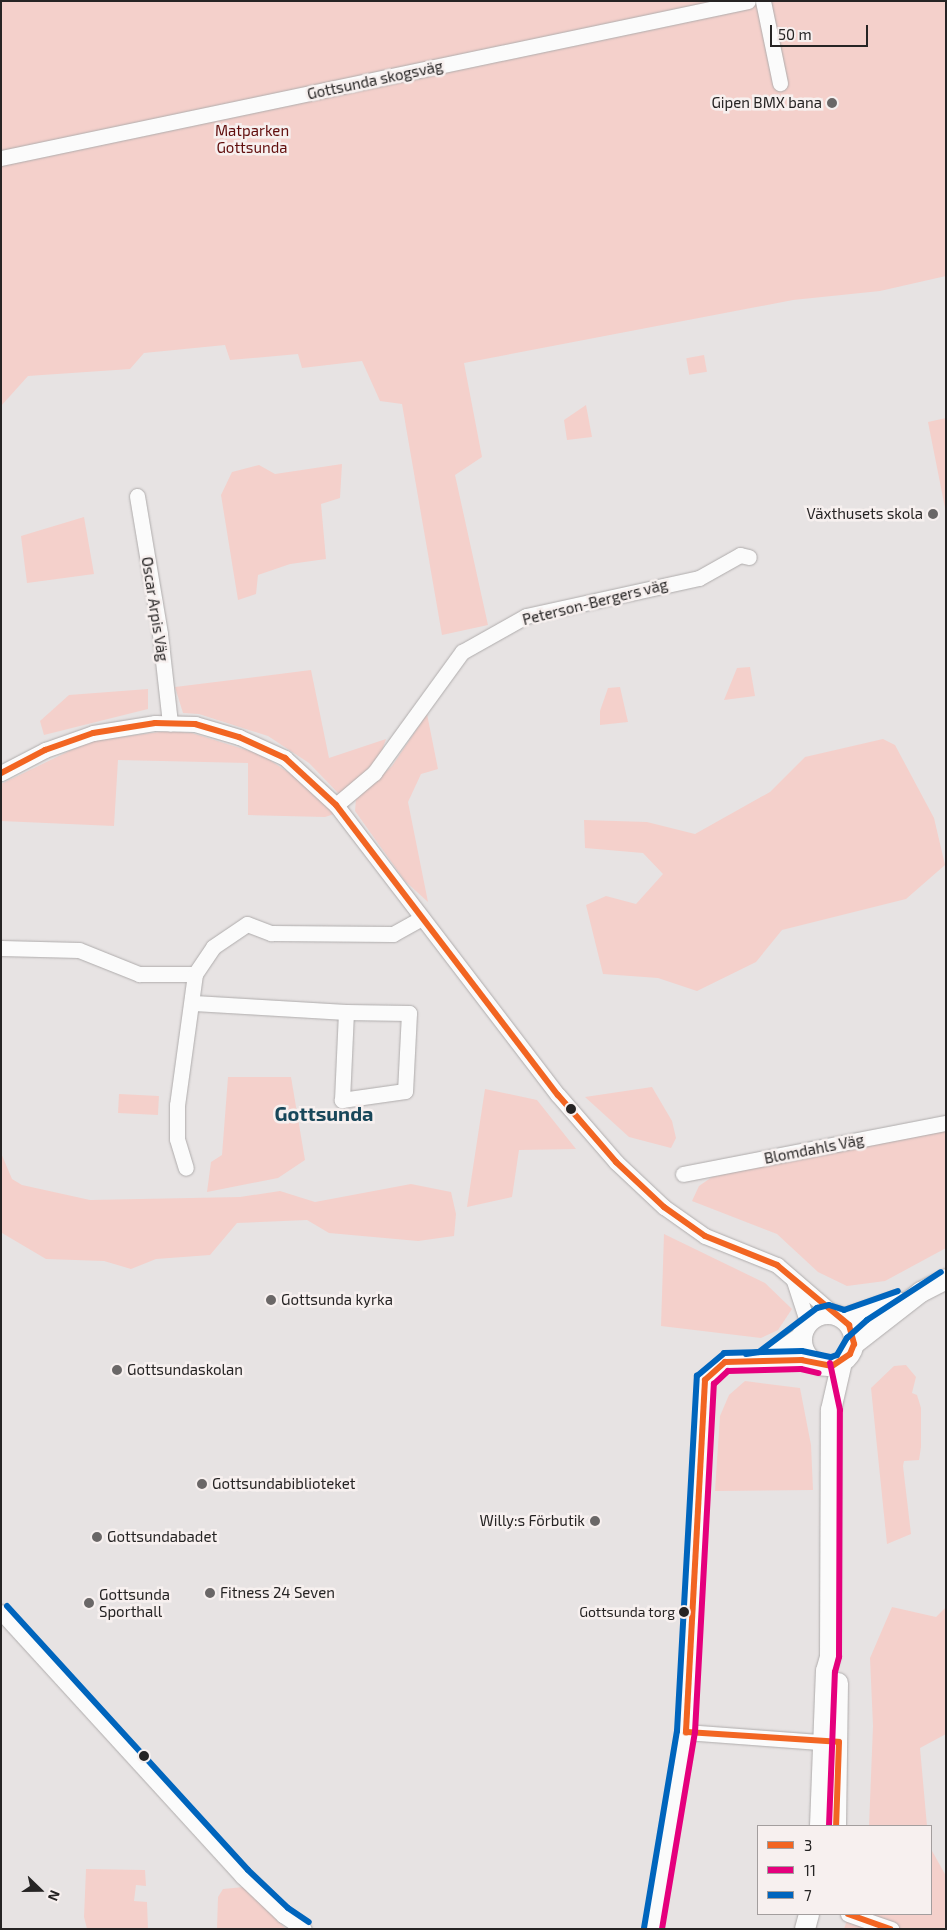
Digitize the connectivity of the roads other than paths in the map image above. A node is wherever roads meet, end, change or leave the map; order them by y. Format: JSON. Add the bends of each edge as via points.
{"nodes":[{"id":1,"x":748,"y":1,"type":"edge"},
{"id":2,"x":763,"y":1,"type":"edge"},
{"id":3,"x":780,"y":83,"type":"dead end"},
{"id":4,"x":1,"y":158,"type":"edge"},
{"id":5,"x":137,"y":496,"type":"dead end"},
{"id":6,"x":749,"y":557,"type":"dead end"},
{"id":7,"x":170,"y":723,"type":"junction"},
{"id":8,"x":1,"y":773,"type":"edge"},
{"id":9,"x":336,"y":805,"type":"junction"},
{"id":10,"x":422,"y":918,"type":"junction"},
{"id":11,"x":1,"y":948,"type":"edge"},
{"id":12,"x":196,"y":974,"type":"junction"},
{"id":13,"x":194,"y":1003,"type":"junction"},
{"id":14,"x":346,"y":1012,"type":"junction"},
{"id":15,"x":946,"y":1123,"type":"edge"},
{"id":16,"x":186,"y":1168,"type":"dead end"},
{"id":17,"x":683,"y":1174,"type":"dead end"},
{"id":18,"x":792,"y":1277,"type":"junction"},
{"id":19,"x":946,"y":1278,"type":"edge"},
{"id":20,"x":921,"y":1292,"type":"junction"},
{"id":21,"x":840,"y":1317,"type":"junction"},
{"id":22,"x":806,"y":1327,"type":"junction"},
{"id":23,"x":854,"y":1344,"type":"junction"},
{"id":24,"x":764,"y":1360,"type":"junction"},
{"id":25,"x":842,"y":1362,"type":"junction"},
{"id":26,"x":817,"y":1363,"type":"junction"},
{"id":27,"x":831,"y":1410,"type":"junction"},
{"id":28,"x":1,"y":1612,"type":"edge"},
{"id":29,"x":686,"y":1732,"type":"junction"},
{"id":30,"x":831,"y":1743,"type":"junction"},
{"id":31,"x":820,"y":1825,"type":"edge"},
{"id":32,"x":836,"y":1825,"type":"edge"},
{"id":33,"x":809,"y":1915,"type":"edge"},
{"id":34,"x":824,"y":1915,"type":"edge"},
{"id":35,"x":851,"y":1915,"type":"edge"},
{"id":36,"x":304,"y":1929,"type":"edge"},
{"id":37,"x":653,"y":1929,"type":"edge"},
{"id":38,"x":805,"y":1929,"type":"edge"},
{"id":39,"x":820,"y":1929,"type":"edge"},
{"id":40,"x":891,"y":1929,"type":"edge"}],
"edges":[{"from":1,"to":4,"type":"street","name":"Gottsunda skogsväg"},
{"from":2,"to":3,"type":"street"},
{"from":5,"to":7,"type":"street","name":"Oscar Arpis Väg","via":[[160,634]]},
{"from":6,"to":9,"type":"street","name":"Peterson-Bergers väg","via":[[740,555],[699,578],[526,616],[462,652],[374,773]]},
{"from":7,"to":8,"type":"street","via":[[124,726],[93,733],[45,750]]},
{"from":7,"to":9,"type":"street","via":[[195,724],[265,746],[306,774]]},
{"from":9,"to":10,"type":"street"},
{"from":10,"to":12,"type":"street","via":[[393,934],[271,933],[247,924],[213,947]]},
{"from":10,"to":18,"type":"street","via":[[558,1095],[616,1162],[664,1207],[706,1236],[777,1265]]},
{"from":11,"to":12,"type":"street","via":[[79,950],[139,974]]},
{"from":12,"to":13,"type":"street"},
{"from":13,"to":14,"type":"street"},
{"from":13,"to":16,"type":"street","via":[[178,1105],[177,1139]]},
{"from":14,"to":14,"type":"street","via":[[409,1013],[405,1091],[342,1100]]},
{"from":15,"to":17,"type":"street","name":"Blomdahls Väg"},
{"from":18,"to":21,"type":"street"},
{"from":18,"to":22,"type":"street"},
{"from":19,"to":20,"type":"street"},
{"from":20,"to":21,"type":"street"},
{"from":20,"to":23,"type":"street"},
{"from":21,"to":22,"type":"street","via":[[820,1316]]},
{"from":21,"to":23,"type":"street","via":[[853,1332]]},
{"from":22,"to":24,"type":"street"},
{"from":22,"to":26,"type":"street","via":[[803,1345]]},
{"from":23,"to":25,"type":"street"},
{"from":24,"to":26,"type":"street"},
{"from":24,"to":29,"type":"street","via":[[725,1362],[705,1380]]},
{"from":25,"to":26,"type":"street"},
{"from":25,"to":27,"type":"street"},
{"from":26,"to":27,"type":"street"},
{"from":27,"to":30,"type":"street","via":[[830,1658],[826,1671]]},
{"from":28,"to":36,"type":"street","via":[[219,1851],[283,1915]]},
{"from":29,"to":30,"type":"street"},
{"from":29,"to":37,"type":"street"},
{"from":30,"to":31,"type":"street"},
{"from":30,"to":32,"type":"street"},
{"from":33,"to":38,"type":"street"},
{"from":34,"to":39,"type":"street"},
{"from":35,"to":40,"type":"street"}]}
